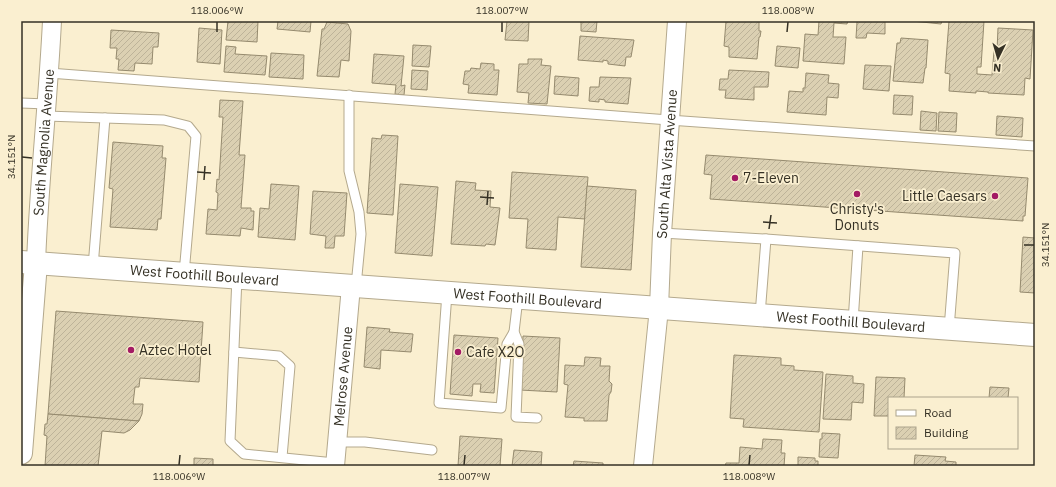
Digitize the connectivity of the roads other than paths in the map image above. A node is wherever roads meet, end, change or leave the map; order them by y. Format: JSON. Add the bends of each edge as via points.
{"nodes":[{"id":1,"x":52,"y":21,"type":"edge"},
{"id":2,"x":677,"y":21,"type":"edge"},
{"id":3,"x":49,"y":73,"type":"junction"},
{"id":4,"x":349,"y":95,"type":"junction"},
{"id":5,"x":21,"y":103,"type":"edge"},
{"id":6,"x":47,"y":110,"type":"junction"},
{"id":7,"x":105,"y":118,"type":"junction"},
{"id":8,"x":670,"y":120,"type":"junction"},
{"id":9,"x":1035,"y":146,"type":"edge"},
{"id":10,"x":662,"y":233,"type":"junction"},
{"id":11,"x":766,"y":239,"type":"junction"},
{"id":12,"x":858,"y":246,"type":"junction"},
{"id":13,"x":29,"y":263,"type":"edge"},
{"id":14,"x":93,"y":267,"type":"junction"},
{"id":15,"x":184,"y":274,"type":"junction"},
{"id":16,"x":237,"y":277,"type":"junction"},
{"id":17,"x":354,"y":286,"type":"junction"},
{"id":18,"x":447,"y":293,"type":"junction"},
{"id":19,"x":518,"y":298,"type":"junction"},
{"id":20,"x":659,"y":308,"type":"junction"},
{"id":21,"x":760,"y":315,"type":"junction"},
{"id":22,"x":853,"y":322,"type":"junction"},
{"id":23,"x":949,"y":329,"type":"junction"},
{"id":24,"x":514,"y":332,"type":"junction"},
{"id":25,"x":1035,"y":335,"type":"edge"},
{"id":26,"x":234,"y":352,"type":"junction"},
{"id":27,"x":537,"y":418,"type":"dead end"},
{"id":28,"x":337,"y":442,"type":"junction"},
{"id":29,"x":432,"y":450,"type":"dead end"},
{"id":30,"x":21,"y":453,"type":"edge"},
{"id":31,"x":282,"y":457,"type":"junction"},
{"id":32,"x":335,"y":464,"type":"edge"},
{"id":33,"x":643,"y":466,"type":"edge"}],
"edges":[{"from":1,"to":3,"type":"street","name":"South Magnolia Avenue"},
{"from":2,"to":8,"type":"street","name":"South Alta Vista Avenue"},
{"from":3,"to":4,"type":"lane"},
{"from":3,"to":6,"type":"street","name":"South Magnolia Avenue"},
{"from":4,"to":8,"type":"lane"},
{"from":4,"to":17,"type":"lane","via":[[349,171],[359,212],[361,234]]},
{"from":5,"to":6,"type":"lane"},
{"from":6,"to":7,"type":"lane"},
{"from":6,"to":13,"type":"street","name":"South Magnolia Avenue","via":[[38,226]]},
{"from":7,"to":14,"type":"lane"},
{"from":7,"to":15,"type":"lane","via":[[164,120],[188,126],[196,136]]},
{"from":8,"to":9,"type":"lane"},
{"from":8,"to":10,"type":"street","name":"South Alta Vista Avenue"},
{"from":10,"to":11,"type":"lane"},
{"from":10,"to":20,"type":"street","name":"South Alta Vista Avenue"},
{"from":11,"to":12,"type":"lane"},
{"from":11,"to":21,"type":"lane"},
{"from":12,"to":22,"type":"lane"},
{"from":12,"to":23,"type":"lane","via":[[955,253]]},
{"from":13,"to":14,"type":"main road","name":"West Foothill Boulevard"},
{"from":13,"to":30,"type":"main road"},
{"from":14,"to":15,"type":"main road","name":"West Foothill Boulevard"},
{"from":15,"to":16,"type":"main road","name":"West Foothill Boulevard"},
{"from":16,"to":17,"type":"main road","name":"West Foothill Boulevard"},
{"from":16,"to":26,"type":"lane"},
{"from":17,"to":18,"type":"main road","name":"West Foothill Boulevard"},
{"from":17,"to":28,"type":"street","name":"Melrose Avenue"},
{"from":18,"to":19,"type":"main road","name":"West Foothill Boulevard"},
{"from":18,"to":24,"type":"lane","via":[[439,403],[502,408],[507,344]]},
{"from":19,"to":20,"type":"main road","name":"West Foothill Boulevard"},
{"from":19,"to":24,"type":"lane"},
{"from":20,"to":21,"type":"main road","name":"West Foothill Boulevard"},
{"from":20,"to":33,"type":"street","name":"South Alta Vista Avenue"},
{"from":21,"to":22,"type":"main road","name":"West Foothill Boulevard"},
{"from":22,"to":23,"type":"main road","name":"West Foothill Boulevard"},
{"from":23,"to":25,"type":"main road","name":"West Foothill Boulevard"},
{"from":24,"to":27,"type":"lane","via":[[519,344],[516,417]]},
{"from":26,"to":31,"type":"lane","via":[[230,442],[244,454]]},
{"from":26,"to":31,"type":"lane","via":[[279,356],[290,366]]},
{"from":28,"to":29,"type":"lane","via":[[365,442]]},
{"from":28,"to":32,"type":"street","name":"Melrose Avenue"},
{"from":31,"to":32,"type":"lane"}]}
